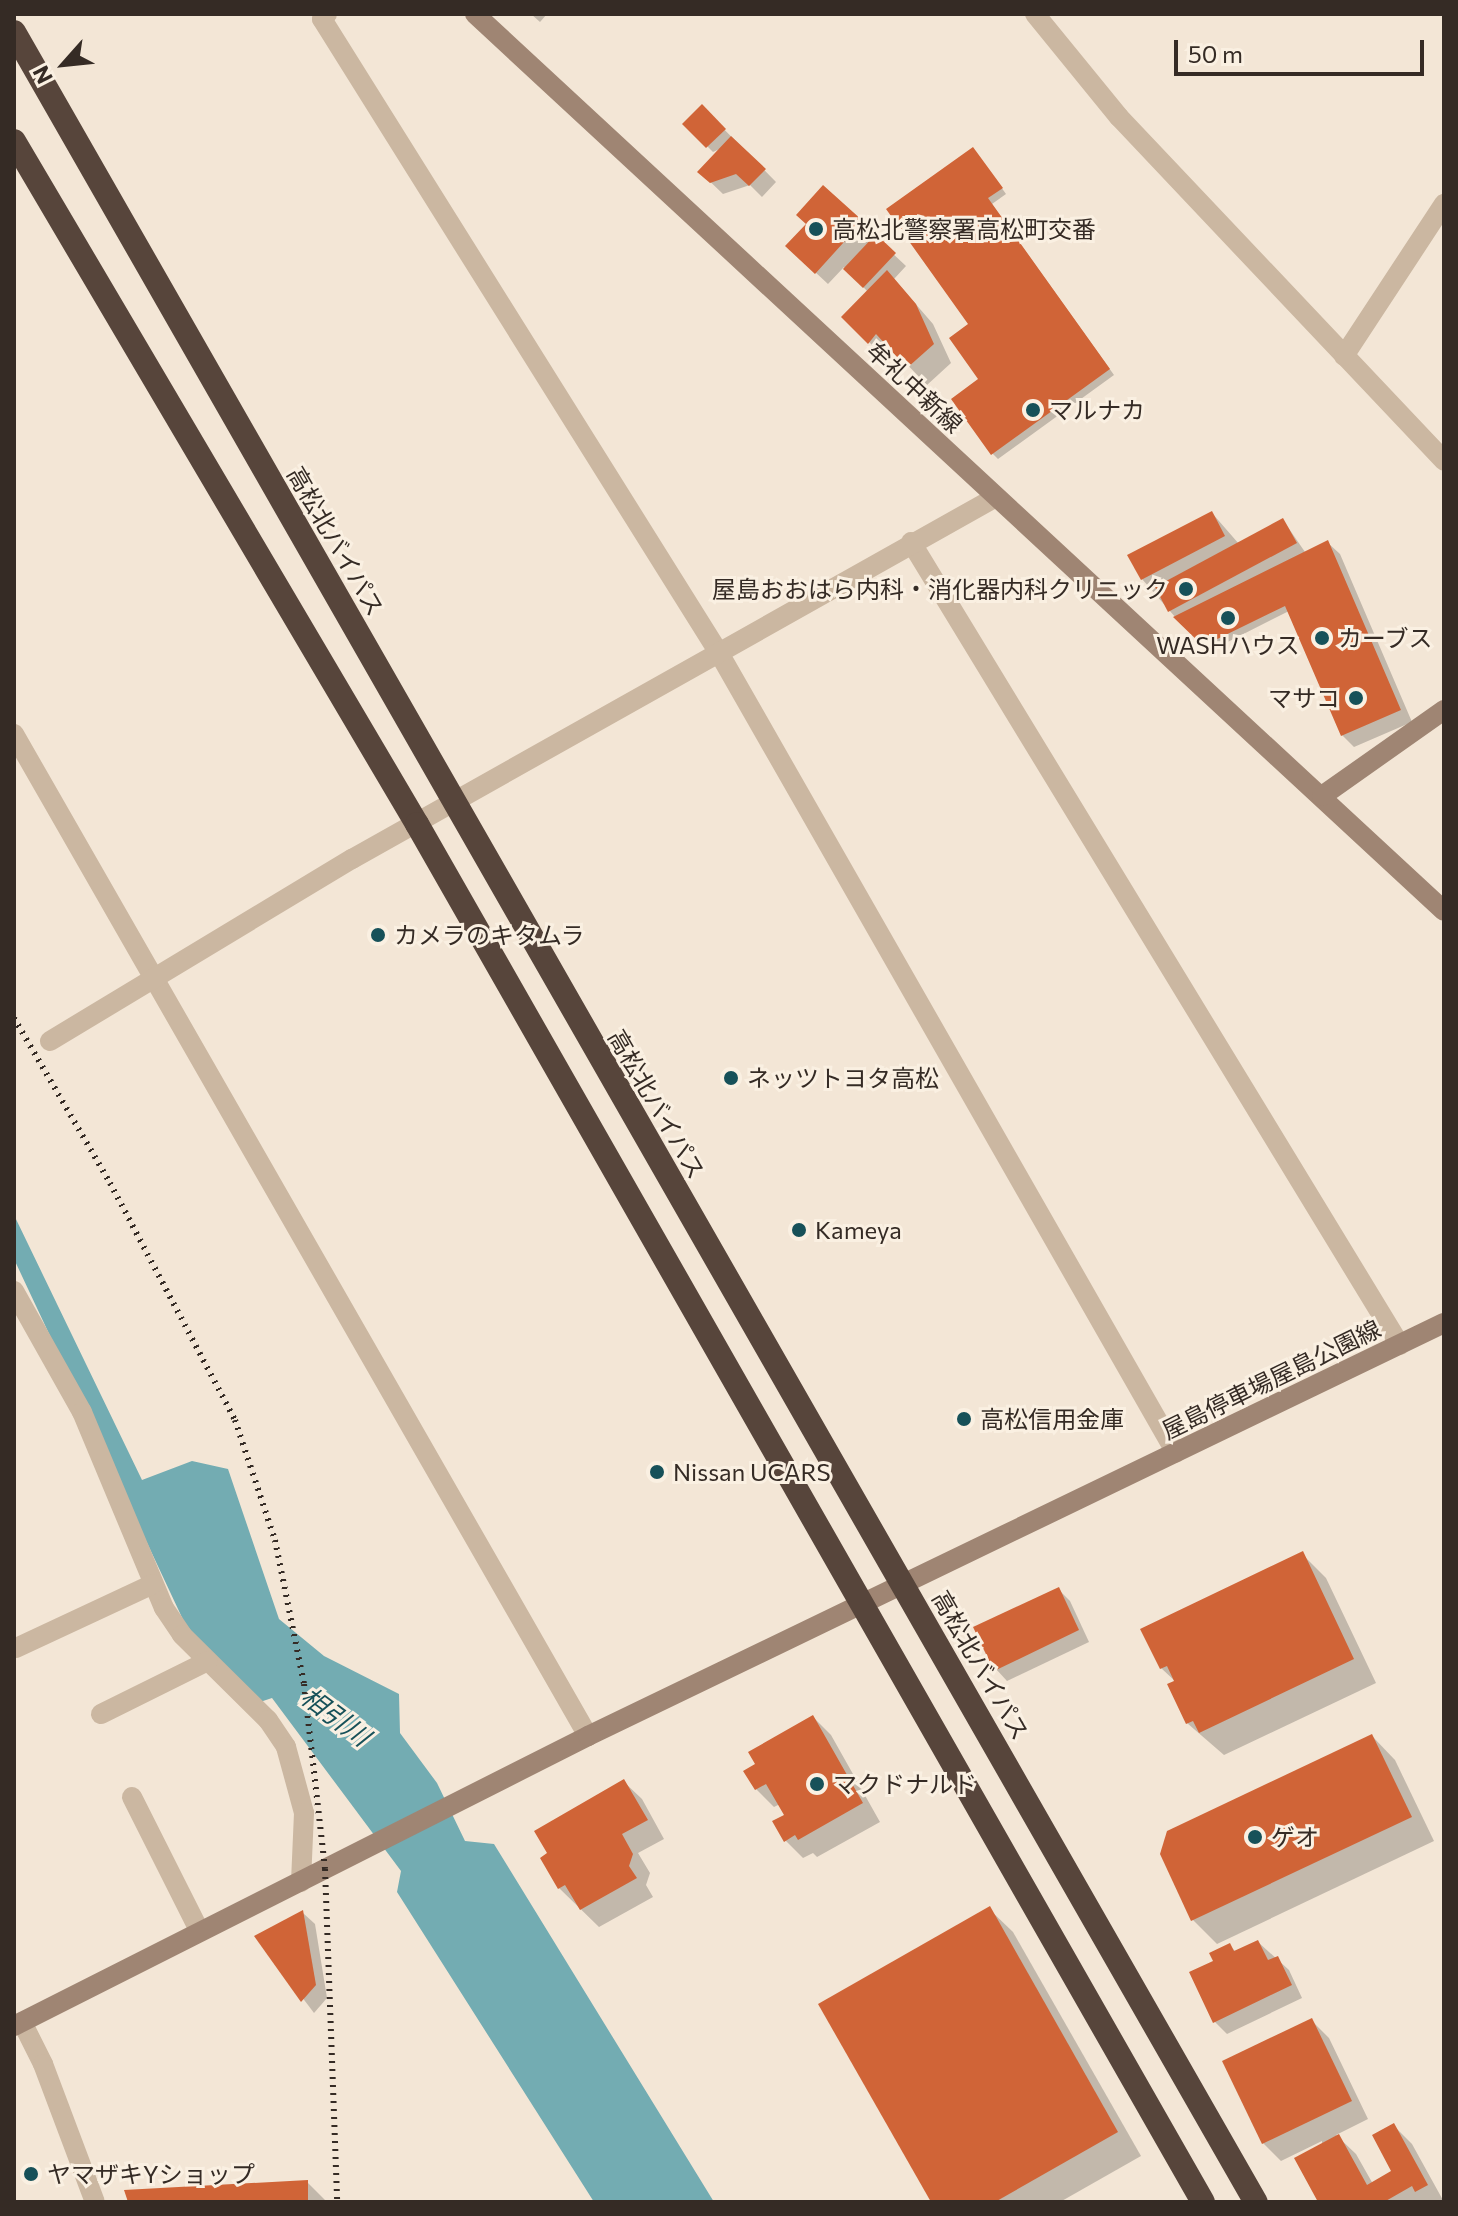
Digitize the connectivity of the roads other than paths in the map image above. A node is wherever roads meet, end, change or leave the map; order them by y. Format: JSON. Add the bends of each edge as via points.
{"nodes":[{"id":1,"x":327,"y":14,"type":"edge"},
{"id":2,"x":475,"y":14,"type":"edge"},
{"id":3,"x":1035,"y":14,"type":"edge"},
{"id":4,"x":14,"y":32,"type":"edge"},
{"id":5,"x":14,"y":141,"type":"edge"},
{"id":6,"x":1444,"y":204,"type":"edge"},
{"id":7,"x":1344,"y":356,"type":"junction"},
{"id":8,"x":1444,"y":461,"type":"edge"},
{"id":9,"x":996,"y":497,"type":"junction"},
{"id":10,"x":911,"y":542,"type":"junction"},
{"id":11,"x":719,"y":653,"type":"junction"},
{"id":12,"x":1444,"y":710,"type":"edge"},
{"id":13,"x":14,"y":734,"type":"edge"},
{"id":14,"x":1322,"y":796,"type":"junction"},
{"id":15,"x":455,"y":804,"type":"junction"},
{"id":16,"x":417,"y":824,"type":"junction"},
{"id":17,"x":1444,"y":911,"type":"edge"},
{"id":18,"x":154,"y":979,"type":"junction"},
{"id":19,"x":50,"y":1041,"type":"dead end"},
{"id":20,"x":14,"y":1291,"type":"edge"},
{"id":21,"x":1444,"y":1323,"type":"edge"},
{"id":22,"x":1400,"y":1345,"type":"junction"},
{"id":23,"x":1176,"y":1453,"type":"junction"},
{"id":24,"x":153,"y":1584,"type":"junction"},
{"id":25,"x":903,"y":1585,"type":"junction"},
{"id":26,"x":860,"y":1605,"type":"junction"},
{"id":27,"x":16,"y":1648,"type":"dead end"},
{"id":28,"x":208,"y":1661,"type":"junction"},
{"id":29,"x":101,"y":1714,"type":"dead end"},
{"id":30,"x":588,"y":1736,"type":"junction"},
{"id":31,"x":132,"y":1797,"type":"dead end"},
{"id":32,"x":301,"y":1882,"type":"junction"},
{"id":33,"x":199,"y":1930,"type":"junction"},
{"id":34,"x":18,"y":2024,"type":"edge"},
{"id":35,"x":95,"y":2202,"type":"edge"},
{"id":36,"x":1203,"y":2202,"type":"edge"},
{"id":37,"x":1256,"y":2202,"type":"edge"}],
"edges":[{"from":1,"to":11,"type":"street","via":[[322,19]]},
{"from":2,"to":9,"type":"main road","name":"牟礼中新線"},
{"from":3,"to":7,"type":"street","via":[[1119,117]]},
{"from":4,"to":15,"type":"highway","name":"高松北バイパス"},
{"from":5,"to":16,"type":"highway"},
{"from":6,"to":7,"type":"street"},
{"from":7,"to":8,"type":"street"},
{"from":9,"to":10,"type":"street"},
{"from":9,"to":14,"type":"main road","name":"牟礼中新線"},
{"from":10,"to":11,"type":"street"},
{"from":10,"to":22,"type":"street"},
{"from":11,"to":15,"type":"street"},
{"from":11,"to":23,"type":"street"},
{"from":12,"to":14,"type":"main road"},
{"from":13,"to":18,"type":"street"},
{"from":14,"to":17,"type":"main road"},
{"from":15,"to":16,"type":"street"},
{"from":15,"to":25,"type":"highway","name":"高松北バイパス"},
{"from":16,"to":18,"type":"street"},
{"from":16,"to":26,"type":"highway"},
{"from":18,"to":19,"type":"street"},
{"from":18,"to":30,"type":"street"},
{"from":20,"to":24,"type":"street","via":[[82,1412]]},
{"from":21,"to":22,"type":"main road","name":"屋島停車場屋島公園線"},
{"from":22,"to":23,"type":"main road","name":"屋島停車場屋島公園線"},
{"from":23,"to":25,"type":"main road","name":"屋島停車場屋島公園線"},
{"from":24,"to":27,"type":"street"},
{"from":24,"to":28,"type":"street","via":[[182,1635]]},
{"from":25,"to":26,"type":"main road","name":"屋島停車場屋島公園線"},
{"from":25,"to":37,"type":"highway","name":"高松北バイパス"},
{"from":26,"to":30,"type":"main road","name":"屋島停車場屋島公園線"},
{"from":26,"to":36,"type":"highway"},
{"from":28,"to":29,"type":"street"},
{"from":28,"to":32,"type":"street","via":[[268,1720],[286,1747],[304,1813]]},
{"from":30,"to":32,"type":"main road","name":"屋島停車場屋島公園線"},
{"from":31,"to":33,"type":"street"},
{"from":32,"to":33,"type":"main road","name":"屋島停車場屋島公園線"},
{"from":33,"to":34,"type":"main road","name":"屋島停車場屋島公園線"},
{"from":34,"to":35,"type":"street","via":[[43,2064]]}]}
